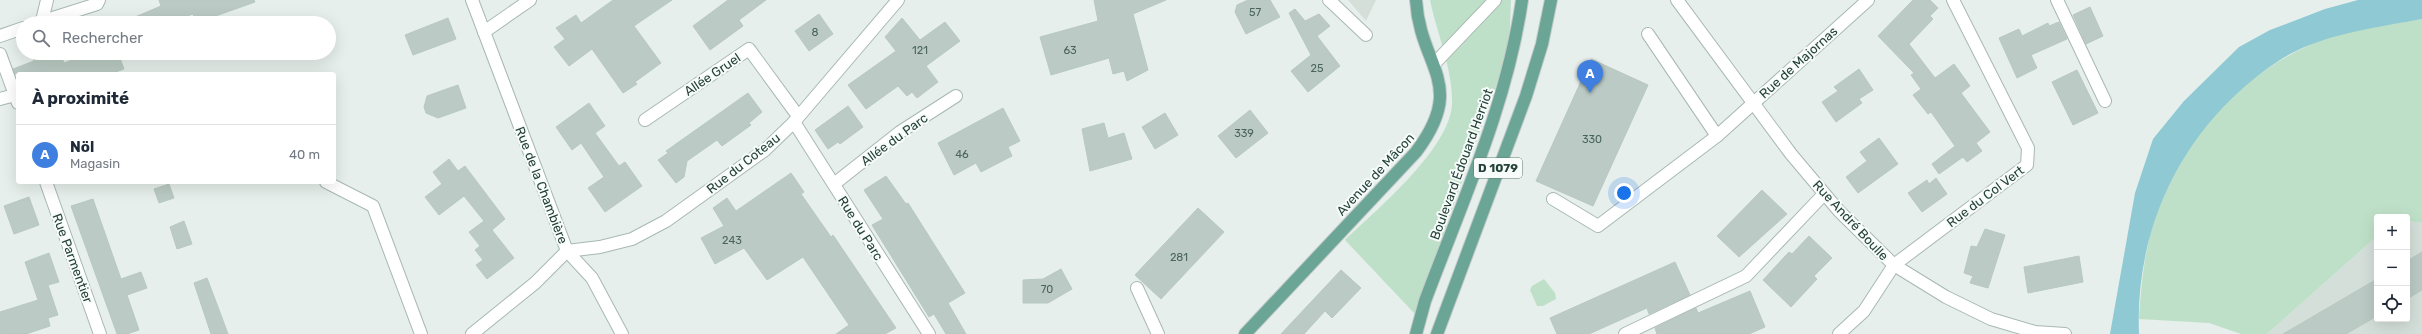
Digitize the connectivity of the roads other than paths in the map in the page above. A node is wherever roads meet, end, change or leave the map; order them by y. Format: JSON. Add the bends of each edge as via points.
{"nodes":[{"id":1,"x":47,"y":0,"type":"edge"},
{"id":2,"x":99,"y":0,"type":"edge"},
{"id":3,"x":472,"y":0,"type":"edge"},
{"id":4,"x":530,"y":0,"type":"edge"},
{"id":5,"x":898,"y":0,"type":"edge"},
{"id":6,"x":1329,"y":0,"type":"edge"},
{"id":7,"x":1416,"y":0,"type":"edge"},
{"id":8,"x":1495,"y":0,"type":"edge"},
{"id":9,"x":1522,"y":0,"type":"edge"},
{"id":10,"x":1551,"y":0,"type":"edge"},
{"id":11,"x":1678,"y":0,"type":"edge"},
{"id":12,"x":1868,"y":0,"type":"edge"},
{"id":13,"x":1953,"y":0,"type":"edge"},
{"id":14,"x":2057,"y":0,"type":"edge"},
{"id":15,"x":41,"y":16,"type":"edge"},
{"id":16,"x":58,"y":16,"type":"edge"},
{"id":17,"x":16,"y":30,"type":"edge"},
{"id":18,"x":484,"y":32,"type":"junction"},
{"id":19,"x":1648,"y":34,"type":"dead end"},
{"id":20,"x":1366,"y":35,"type":"dead end"},
{"id":21,"x":0,"y":36,"type":"edge"},
{"id":22,"x":0,"y":54,"type":"edge"},
{"id":23,"x":1434,"y":64,"type":"junction"},
{"id":24,"x":956,"y":96,"type":"dead end"},
{"id":25,"x":0,"y":99,"type":"edge"},
{"id":26,"x":16,"y":99,"type":"edge"},
{"id":27,"x":2104,"y":101,"type":"dead end"},
{"id":28,"x":1753,"y":103,"type":"junction"},
{"id":29,"x":796,"y":119,"type":"junction"},
{"id":30,"x":645,"y":120,"type":"dead end"},
{"id":31,"x":1717,"y":136,"type":"junction"},
{"id":32,"x":47,"y":184,"type":"edge"},
{"id":33,"x":330,"y":184,"type":"edge"},
{"id":34,"x":834,"y":184,"type":"junction"},
{"id":35,"x":1824,"y":194,"type":"junction"},
{"id":36,"x":1553,"y":200,"type":"dead end"},
{"id":37,"x":567,"y":251,"type":"junction"},
{"id":38,"x":1894,"y":265,"type":"junction"},
{"id":39,"x":1137,"y":288,"type":"dead end"},
{"id":40,"x":100,"y":334,"type":"edge"},
{"id":41,"x":421,"y":334,"type":"edge"},
{"id":42,"x":472,"y":334,"type":"edge"},
{"id":43,"x":622,"y":334,"type":"edge"},
{"id":44,"x":929,"y":334,"type":"edge"},
{"id":45,"x":1158,"y":334,"type":"edge"},
{"id":46,"x":1245,"y":334,"type":"edge"},
{"id":47,"x":1416,"y":334,"type":"edge"},
{"id":48,"x":1437,"y":334,"type":"edge"},
{"id":49,"x":1625,"y":334,"type":"edge"},
{"id":50,"x":1839,"y":334,"type":"edge"},
{"id":51,"x":2065,"y":334,"type":"edge"}],
"edges":[{"from":1,"to":15,"type":"street"},
{"from":2,"to":16,"type":"street","via":[[97,4]]},
{"from":3,"to":18,"type":"street","name":"Rue de la Chambière"},
{"from":4,"to":18,"type":"street"},
{"from":5,"to":29,"type":"street","name":"Rue du Coteau"},
{"from":6,"to":20,"type":"street"},
{"from":7,"to":23,"type":"main road","name":"Avenue de Mâcon","via":[[1417,12]]},
{"from":8,"to":23,"type":"street"},
{"from":9,"to":47,"type":"main road","name":"Boulevard Édouard Herriot","number":"D 1079","via":[[1516,42],[1503,93],[1425,301]]},
{"from":10,"to":48,"type":"main road","number":"D 1079","via":[[1542,44],[1526,96]]},
{"from":11,"to":28,"type":"street","name":"Rue de Majornas"},
{"from":12,"to":28,"type":"street","name":"Rue de Majornas"},
{"from":13,"to":38,"type":"street","name":"Rue du Col Vert","via":[[2028,148],[2027,165]]},
{"from":14,"to":27,"type":"street"},
{"from":17,"to":21,"type":"street"},
{"from":18,"to":37,"type":"street","name":"Rue de la Chambière"},
{"from":19,"to":31,"type":"street"},
{"from":22,"to":26,"type":"street"},
{"from":23,"to":46,"type":"main road","name":"Avenue de Mâcon","via":[[1440,85],[1440,104],[1431,132],[1416,152]]},
{"from":24,"to":34,"type":"street","name":"Allée du Parc","via":[[900,132]]},
{"from":25,"to":26,"type":"street"},
{"from":28,"to":31,"type":"street"},
{"from":28,"to":35,"type":"street","name":"Rue André Boulle"},
{"from":29,"to":30,"type":"street","name":"Allée Gruel","via":[[749,49]]},
{"from":29,"to":34,"type":"street","name":"Rue du Parc"},
{"from":29,"to":37,"type":"street","name":"Rue du Coteau","via":[[765,150],[666,221],[632,239],[600,247]]},
{"from":31,"to":36,"type":"street","via":[[1598,226]]},
{"from":32,"to":40,"type":"street","name":"Rue Parmentier"},
{"from":33,"to":41,"type":"street","via":[[374,206]]},
{"from":34,"to":44,"type":"street","name":"Rue du Parc"},
{"from":35,"to":38,"type":"street","name":"Rue André Boulle"},
{"from":35,"to":49,"type":"street","via":[[1746,276]]},
{"from":37,"to":42,"type":"street","name":"Rue de la Chambière","via":[[535,283]]},
{"from":37,"to":43,"type":"street","via":[[592,278]]},
{"from":38,"to":50,"type":"street","name":"Rue du Col Vert","via":[[1864,311]]},
{"from":38,"to":51,"type":"street","name":"Rue André Boulle","via":[[1946,297],[1991,319],[2035,332]]},
{"from":39,"to":45,"type":"street"}]}
